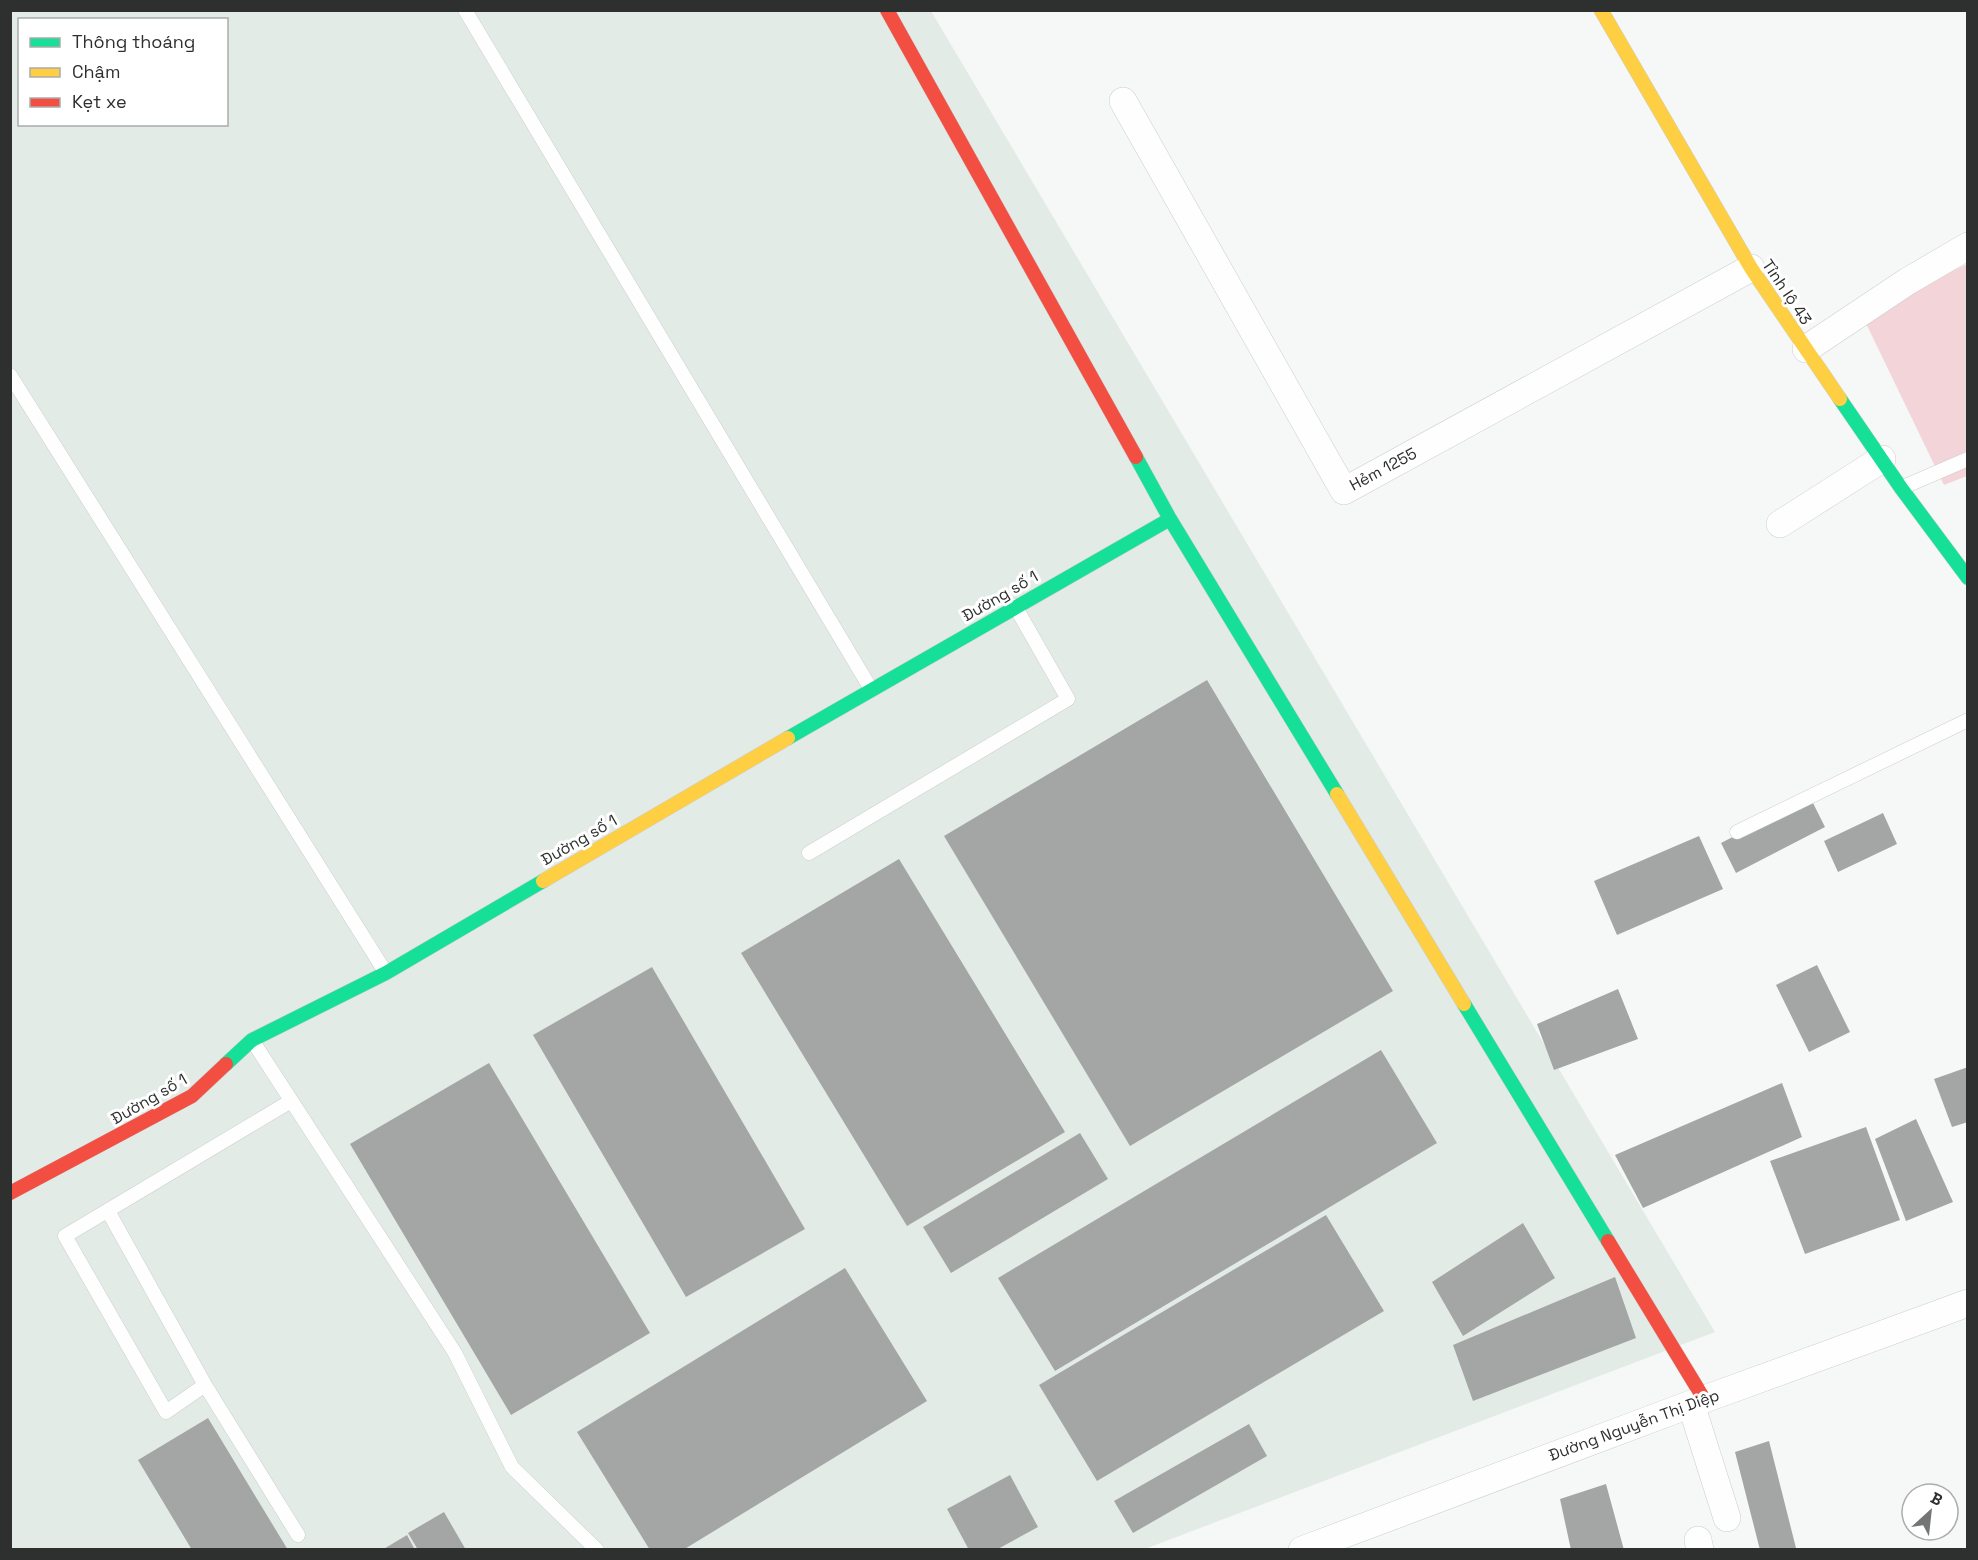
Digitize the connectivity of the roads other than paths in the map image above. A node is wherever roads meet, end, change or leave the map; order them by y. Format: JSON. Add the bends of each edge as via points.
{"nodes":[{"id":1,"x":465,"y":10,"type":"edge"},
{"id":2,"x":887,"y":10,"type":"edge"},
{"id":3,"x":1601,"y":10,"type":"edge"},
{"id":4,"x":1122,"y":101,"type":"dead end"},
{"id":5,"x":1968,"y":246,"type":"edge"},
{"id":6,"x":1751,"y":268,"type":"junction"},
{"id":7,"x":1806,"y":349,"type":"junction"},
{"id":8,"x":10,"y":375,"type":"edge"},
{"id":9,"x":1882,"y":459,"type":"junction"},
{"id":10,"x":1968,"y":459,"type":"edge"},
{"id":11,"x":1901,"y":488,"type":"junction"},
{"id":12,"x":1170,"y":519,"type":"junction"},
{"id":13,"x":1780,"y":524,"type":"dead end"},
{"id":14,"x":1968,"y":578,"type":"edge"},
{"id":15,"x":1015,"y":606,"type":"junction"},
{"id":16,"x":871,"y":688,"type":"junction"},
{"id":17,"x":1968,"y":720,"type":"edge"},
{"id":18,"x":1737,"y":832,"type":"dead end"},
{"id":19,"x":809,"y":854,"type":"dead end"},
{"id":20,"x":386,"y":973,"type":"junction"},
{"id":21,"x":252,"y":1040,"type":"junction"},
{"id":22,"x":291,"y":1101,"type":"junction"},
{"id":23,"x":10,"y":1193,"type":"edge"},
{"id":24,"x":108,"y":1210,"type":"junction"},
{"id":25,"x":1968,"y":1304,"type":"edge"},
{"id":26,"x":205,"y":1385,"type":"junction"},
{"id":27,"x":1697,"y":1401,"type":"junction"},
{"id":28,"x":1727,"y":1518,"type":"dead end"},
{"id":29,"x":298,"y":1534,"type":"dead end"},
{"id":30,"x":1340,"y":1543,"type":"edge"},
{"id":31,"x":597,"y":1550,"type":"edge"},
{"id":32,"x":1302,"y":1550,"type":"edge"}],
"edges":[{"from":1,"to":16,"type":"lane"},
{"from":2,"to":12,"type":"street"},
{"from":3,"to":6,"type":"street","name":"Tỉnh lộ 43"},
{"from":4,"to":6,"type":"street","name":"Hẻm 1255","via":[[1344,491]]},
{"from":5,"to":7,"type":"street","via":[[1908,280]]},
{"from":6,"to":7,"type":"street","name":"Tỉnh lộ 43"},
{"from":7,"to":9,"type":"street","name":"Tỉnh lộ 43"},
{"from":8,"to":20,"type":"lane"},
{"from":9,"to":11,"type":"street","name":"Tỉnh lộ 43"},
{"from":9,"to":13,"type":"street"},
{"from":10,"to":11,"type":"lane"},
{"from":11,"to":14,"type":"street","name":"Tỉnh lộ 43"},
{"from":12,"to":15,"type":"street","name":"Đường số 1"},
{"from":12,"to":27,"type":"street"},
{"from":15,"to":16,"type":"street","name":"Đường số 1"},
{"from":15,"to":19,"type":"lane","via":[[1068,699]]},
{"from":16,"to":20,"type":"street","name":"Đường số 1"},
{"from":17,"to":18,"type":"lane"},
{"from":20,"to":21,"type":"street","name":"Đường số 1"},
{"from":21,"to":22,"type":"lane"},
{"from":21,"to":23,"type":"street","name":"Đường số 1","via":[[192,1096]]},
{"from":22,"to":24,"type":"lane"},
{"from":22,"to":31,"type":"lane","via":[[455,1353],[512,1467]]},
{"from":24,"to":26,"type":"lane"},
{"from":24,"to":26,"type":"lane","via":[[65,1236],[166,1412]]},
{"from":25,"to":27,"type":"street","name":"Đường Nguyễn Thị Diệp"},
{"from":26,"to":29,"type":"lane"},
{"from":27,"to":28,"type":"street"},
{"from":27,"to":30,"type":"street","name":"Đường Nguyễn Thị Diệp"},
{"from":30,"to":32,"type":"street","name":"Đường Nguyễn Thị Diệp"}]}
